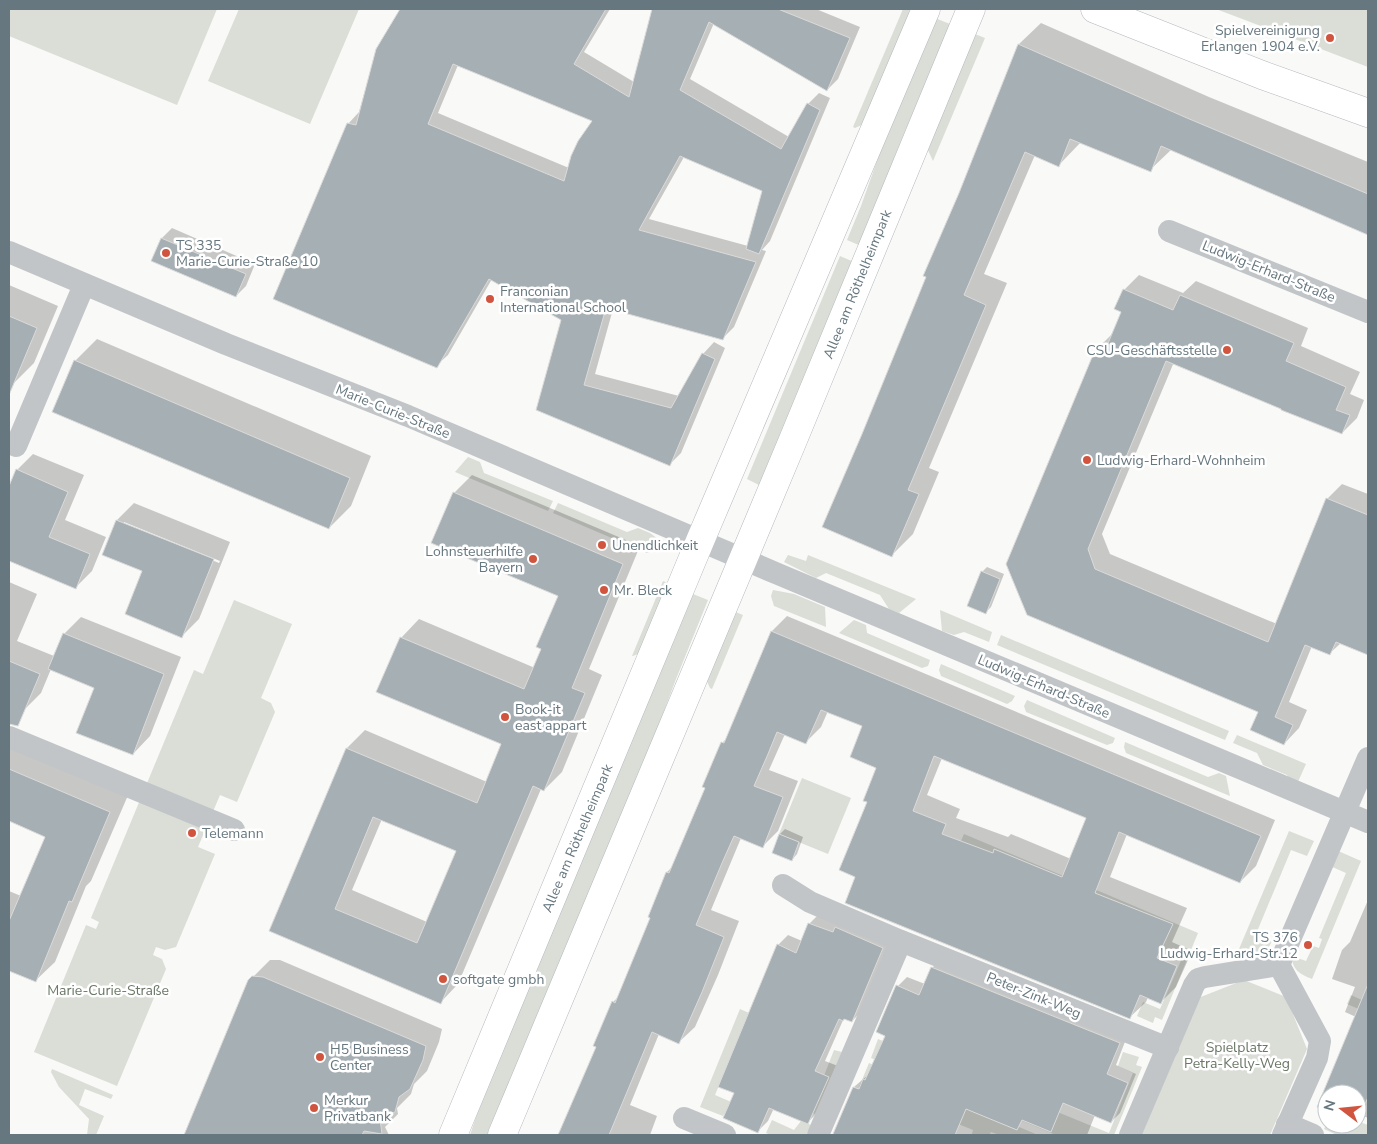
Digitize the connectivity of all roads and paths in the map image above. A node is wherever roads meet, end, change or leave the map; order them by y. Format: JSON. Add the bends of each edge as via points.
{"nodes":[{"id":1,"x":926,"y":9,"type":"edge"},
{"id":2,"x":971,"y":9,"type":"edge"},
{"id":3,"x":1096,"y":9,"type":"edge"},
{"id":4,"x":1368,"y":113,"type":"edge"},
{"id":5,"x":1169,"y":231,"type":"dead end"},
{"id":6,"x":9,"y":252,"type":"edge"},
{"id":7,"x":84,"y":285,"type":"junction"},
{"id":8,"x":1368,"y":312,"type":"edge"},
{"id":9,"x":9,"y":443,"type":"edge"},
{"id":10,"x":700,"y":541,"type":"junction"},
{"id":11,"x":743,"y":559,"type":"junction"},
{"id":12,"x":9,"y":737,"type":"edge"},
{"id":13,"x":1368,"y":758,"type":"edge"},
{"id":14,"x":1345,"y":812,"type":"junction"},
{"id":15,"x":1368,"y":822,"type":"edge"},
{"id":16,"x":234,"y":830,"type":"dead end"},
{"id":17,"x":784,"y":885,"type":"dead end"},
{"id":18,"x":901,"y":941,"type":"junction"},
{"id":19,"x":1279,"y":965,"type":"junction"},
{"id":20,"x":1168,"y":1048,"type":"junction"},
{"id":21,"x":684,"y":1118,"type":"dead end"},
{"id":22,"x":1285,"y":1130,"type":"edge"},
{"id":23,"x":453,"y":1135,"type":"edge"},
{"id":24,"x":502,"y":1135,"type":"edge"},
{"id":25,"x":725,"y":1135,"type":"edge"},
{"id":26,"x":818,"y":1135,"type":"edge"},
{"id":27,"x":1130,"y":1135,"type":"edge"},
{"id":28,"x":1313,"y":1135,"type":"edge"}],
"edges":[{"from":1,"to":10,"type":"street","name":"Allee am Röthelheimpark"},
{"from":2,"to":11,"type":"street","name":"Allee am Röthelheimpark"},
{"from":3,"to":4,"type":"street"},
{"from":5,"to":8,"type":"street","name":"Ludwig-Erhard-Straße"},
{"from":6,"to":7,"type":"street","name":"Marie-Curie-Straße"},
{"from":7,"to":9,"type":"street","via":[[16,446]]},
{"from":7,"to":10,"type":"street","name":"Marie-Curie-Straße","via":[[408,416]]},
{"from":10,"to":11,"type":"street"},
{"from":10,"to":23,"type":"street","name":"Allee am Röthelheimpark"},
{"from":11,"to":14,"type":"street","name":"Ludwig-Erhard-Straße"},
{"from":11,"to":24,"type":"street","name":"Allee am Röthelheimpark"},
{"from":12,"to":16,"type":"street"},
{"from":13,"to":14,"type":"street"},
{"from":14,"to":15,"type":"street","name":"Ludwig-Erhard-Straße"},
{"from":14,"to":19,"type":"street"},
{"from":17,"to":18,"type":"street","name":"Peter-Zink-Weg","via":[[810,902]]},
{"from":18,"to":20,"type":"street","name":"Peter-Zink-Weg"},
{"from":18,"to":26,"type":"street"},
{"from":19,"to":20,"type":"street","via":[[1198,979]]},
{"from":19,"to":22,"type":"street","via":[[1320,1041],[1317,1058]]},
{"from":20,"to":27,"type":"street"},
{"from":21,"to":25,"type":"street"},
{"from":22,"to":28,"type":"street"}]}
